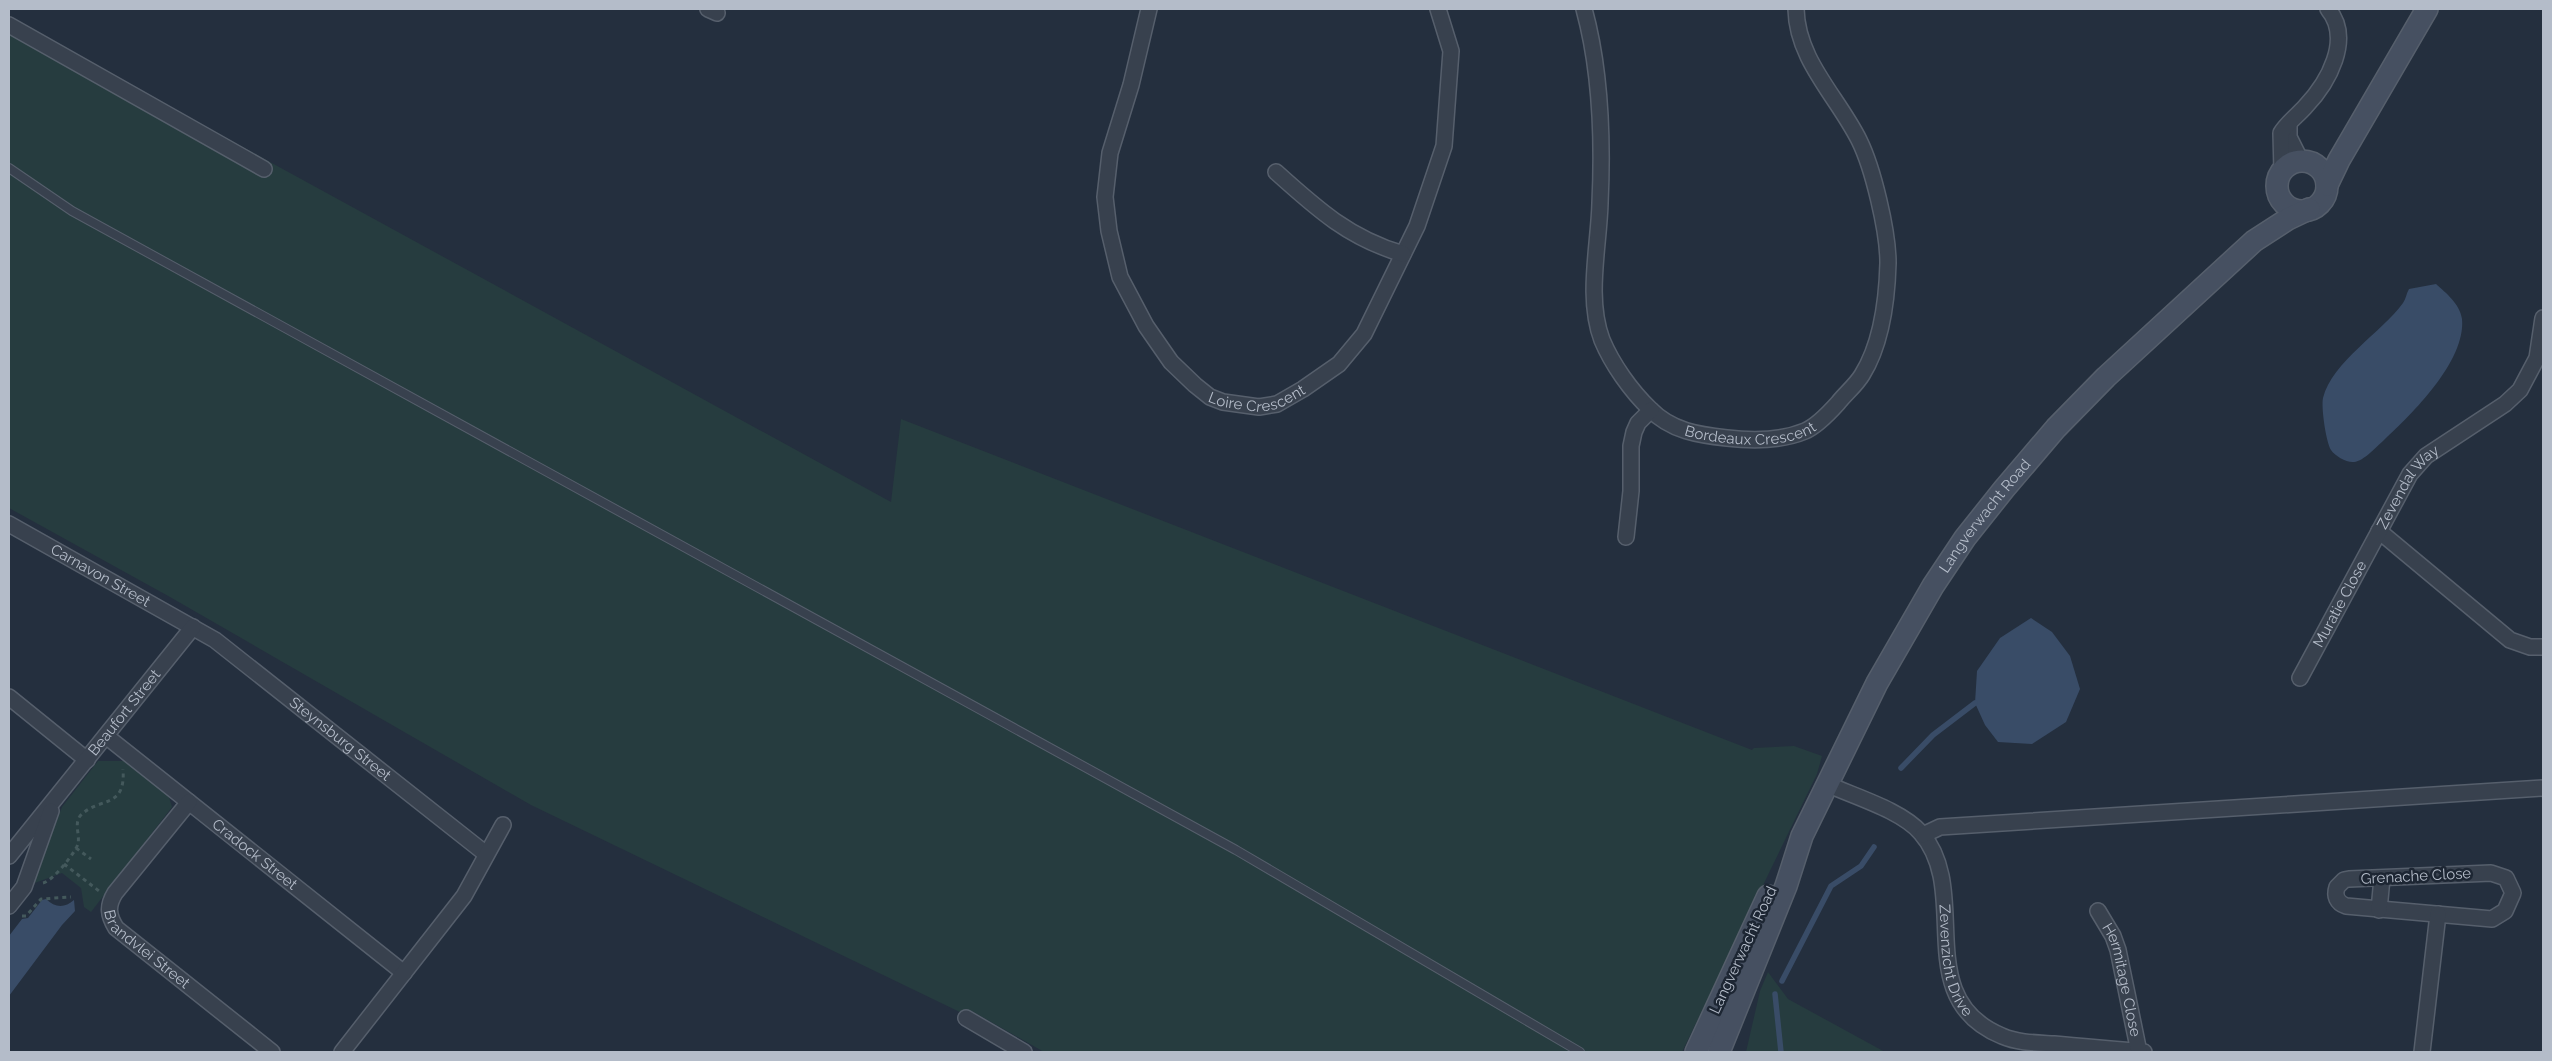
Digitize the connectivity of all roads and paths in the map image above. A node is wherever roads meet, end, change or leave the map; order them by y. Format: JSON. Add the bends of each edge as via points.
{"nodes":[{"id":1,"x":1149,"y":9,"type":"edge"},
{"id":2,"x":1438,"y":9,"type":"edge"},
{"id":3,"x":1584,"y":9,"type":"edge"},
{"id":4,"x":1796,"y":9,"type":"edge"},
{"id":5,"x":2328,"y":9,"type":"edge"},
{"id":6,"x":2427,"y":9,"type":"edge"},
{"id":7,"x":9,"y":25,"type":"edge"},
{"id":8,"x":2290,"y":123,"type":"junction"},
{"id":9,"x":2358,"y":127,"type":"junction"},
{"id":10,"x":2305,"y":161,"type":"junction"},
{"id":11,"x":9,"y":168,"type":"edge"},
{"id":12,"x":264,"y":169,"type":"dead end"},
{"id":13,"x":1276,"y":172,"type":"dead end"},
{"id":14,"x":2280,"y":181,"type":"junction"},
{"id":15,"x":2327,"y":185,"type":"junction"},
{"id":16,"x":2309,"y":209,"type":"junction"},
{"id":17,"x":2254,"y":241,"type":"junction"},
{"id":18,"x":1403,"y":254,"type":"junction"},
{"id":19,"x":2543,"y":318,"type":"edge"},
{"id":20,"x":2541,"y":346,"type":"edge"},
{"id":21,"x":1651,"y":410,"type":"junction"},
{"id":22,"x":9,"y":524,"type":"edge"},
{"id":23,"x":2379,"y":531,"type":"junction"},
{"id":24,"x":1626,"y":537,"type":"dead end"},
{"id":25,"x":193,"y":627,"type":"junction"},
{"id":26,"x":2543,"y":647,"type":"edge"},
{"id":27,"x":2300,"y":678,"type":"dead end"},
{"id":28,"x":9,"y":697,"type":"edge"},
{"id":29,"x":106,"y":736,"type":"junction"},
{"id":30,"x":131,"y":756,"type":"junction"},
{"id":31,"x":87,"y":760,"type":"junction"},
{"id":32,"x":1828,"y":784,"type":"junction"},
{"id":33,"x":2543,"y":788,"type":"edge"},
{"id":34,"x":55,"y":800,"type":"junction"},
{"id":35,"x":189,"y":802,"type":"junction"},
{"id":36,"x":503,"y":825,"type":"dead end"},
{"id":37,"x":1923,"y":835,"type":"junction"},
{"id":38,"x":76,"y":848,"type":"junction"},
{"id":39,"x":1796,"y":851,"type":"junction"},
{"id":40,"x":486,"y":854,"type":"junction"},
{"id":41,"x":9,"y":856,"type":"edge"},
{"id":42,"x":91,"y":859,"type":"dead end"},
{"id":43,"x":64,"y":864,"type":"junction"},
{"id":44,"x":2382,"y":878,"type":"junction"},
{"id":45,"x":25,"y":884,"type":"junction"},
{"id":46,"x":71,"y":897,"type":"dead end"},
{"id":47,"x":111,"y":900,"type":"junction"},
{"id":48,"x":2098,"y":910,"type":"dead end"},
{"id":49,"x":2379,"y":910,"type":"junction"},
{"id":50,"x":13,"y":911,"type":"edge"},
{"id":51,"x":2438,"y":914,"type":"junction"},
{"id":52,"x":404,"y":973,"type":"junction"},
{"id":53,"x":966,"y":1018,"type":"dead end"},
{"id":54,"x":272,"y":1052,"type":"edge"},
{"id":55,"x":342,"y":1052,"type":"edge"},
{"id":56,"x":1024,"y":1052,"type":"edge"},
{"id":57,"x":1580,"y":1052,"type":"edge"},
{"id":58,"x":1696,"y":1052,"type":"edge"},
{"id":59,"x":1719,"y":1052,"type":"edge"},
{"id":60,"x":2139,"y":1052,"type":"edge"},
{"id":61,"x":2144,"y":1052,"type":"edge"},
{"id":62,"x":2422,"y":1052,"type":"edge"}],
"edges":[{"from":1,"to":18,"type":"street","name":"Loire Crescent","via":[[1132,85],[1110,153],[1105,197],[1120,277],[1171,362],[1210,397],[1242,406],[1277,404],[1339,364],[1364,334]]},
{"from":2,"to":18,"type":"street","name":"Loire Crescent","via":[[1451,51],[1444,146],[1423,211]]},
{"from":3,"to":21,"type":"street","name":"Bordeaux Crescent","via":[[1593,51],[1602,175],[1596,312],[1602,338],[1613,360]]},
{"from":4,"to":21,"type":"street","name":"Bordeaux Crescent","via":[[1796,27],[1807,58],[1860,142],[1875,190],[1888,261],[1878,340],[1862,376],[1833,409],[1807,430],[1776,439],[1744,440],[1692,434],[1664,421]]},
{"from":5,"to":8,"type":"street","via":[[2338,27],[2334,62],[2326,80]]},
{"from":6,"to":9,"type":"street"},
{"from":7,"to":12,"type":"street"},
{"from":8,"to":10,"type":"street","via":[[2288,137]]},
{"from":8,"to":14,"type":"street","via":[[2280,138]]},
{"from":9,"to":10,"type":"street","via":[[2331,149]]},
{"from":9,"to":15,"type":"street"},
{"from":10,"to":14,"type":"street","via":[[2290,164]]},
{"from":10,"to":15,"type":"street","via":[[2322,170]]},
{"from":11,"to":57,"type":"lane","via":[[80,216],[1236,850]]},
{"from":13,"to":18,"type":"street","via":[[1334,222],[1378,246]]},
{"from":14,"to":16,"type":"street","via":[[2280,196],[2289,207]]},
{"from":14,"to":17,"type":"street","name":"Langverwacht Road","via":[[2270,217]]},
{"from":15,"to":16,"type":"street","via":[[2324,197]]},
{"from":16,"to":17,"type":"street","name":"Langverwacht Road"},
{"from":17,"to":32,"type":"street","name":"Langverwacht Road","via":[[2106,378],[2056,428],[2004,488],[1933,586],[1877,683]]},
{"from":19,"to":20,"type":"street","name":"Zevendal Way"},
{"from":20,"to":23,"type":"street","name":"Zevendal Way","via":[[2532,370],[2513,398],[2418,462]]},
{"from":21,"to":24,"type":"street","via":[[1638,423],[1631,446]]},
{"from":22,"to":25,"type":"street","name":"Carnavon Street"},
{"from":23,"to":26,"type":"street","name":"Zevendal Way","via":[[2510,640],[2530,647]]},
{"from":23,"to":27,"type":"street","name":"Muratie Close"},
{"from":25,"to":29,"type":"street","name":"Beaufort Street"},
{"from":25,"to":40,"type":"street","name":"Steynsburg Street","via":[[215,640]]},
{"from":28,"to":31,"type":"street"},
{"from":29,"to":30,"type":"street","name":"Cradock Street"},
{"from":29,"to":31,"type":"street","name":"Beaufort Street"},
{"from":30,"to":35,"type":"street","name":"Cradock Street"},
{"from":30,"to":38,"type":"path","via":[[123,770],[124,783],[120,792],[84,812],[78,819]]},
{"from":31,"to":34,"type":"street","name":"Beaufort Street"},
{"from":32,"to":37,"type":"street","name":"Zevenzicht Drive","via":[[1894,814]]},
{"from":32,"to":39,"type":"street","name":"Langverwacht Road"},
{"from":33,"to":37,"type":"street","via":[[1940,827]]},
{"from":34,"to":41,"type":"street","name":"Beaufort Street"},
{"from":34,"to":45,"type":"street","name":"Beaufort Street"},
{"from":35,"to":47,"type":"street","name":"Brandvlei Street"},
{"from":35,"to":52,"type":"street","name":"Cradock Street"},
{"from":36,"to":40,"type":"street"},
{"from":37,"to":60,"type":"street","name":"Zevenzicht Drive","via":[[1940,873],[1950,977],[1960,1002],[1978,1022],[2014,1040]]},
{"from":38,"to":42,"type":"path"},
{"from":38,"to":43,"type":"path"},
{"from":39,"to":58,"type":"street","name":"Langverwacht Road","via":[[1774,882]]},
{"from":39,"to":59,"type":"street","name":"Langverwacht Road","via":[[1786,886]]},
{"from":40,"to":52,"type":"street","via":[[464,896]]},
{"from":43,"to":45,"type":"path","via":[[47,882]]},
{"from":43,"to":47,"type":"path"},
{"from":44,"to":49,"type":"street"},
{"from":44,"to":49,"type":"street","name":"Grenache Close","via":[[2344,880],[2335,892],[2338,902],[2346,906]]},
{"from":44,"to":51,"type":"street","name":"Grenache Close","via":[[2491,873],[2502,875],[2512,888],[2512,898],[2499,916]]},
{"from":45,"to":50,"type":"street","name":"Beaufort Street"},
{"from":46,"to":50,"type":"path","via":[[40,899],[26,916]]},
{"from":47,"to":54,"type":"street","name":"Brandvlei Street","via":[[108,912],[116,928]]},
{"from":48,"to":60,"type":"street","name":"Hermitage Close","via":[[2118,950]]},
{"from":49,"to":51,"type":"street","name":"Grenache Close"},
{"from":51,"to":62,"type":"street"},
{"from":52,"to":55,"type":"street"},
{"from":53,"to":56,"type":"street"},
{"from":60,"to":61,"type":"street","name":"Zevenzicht Drive"}]}
